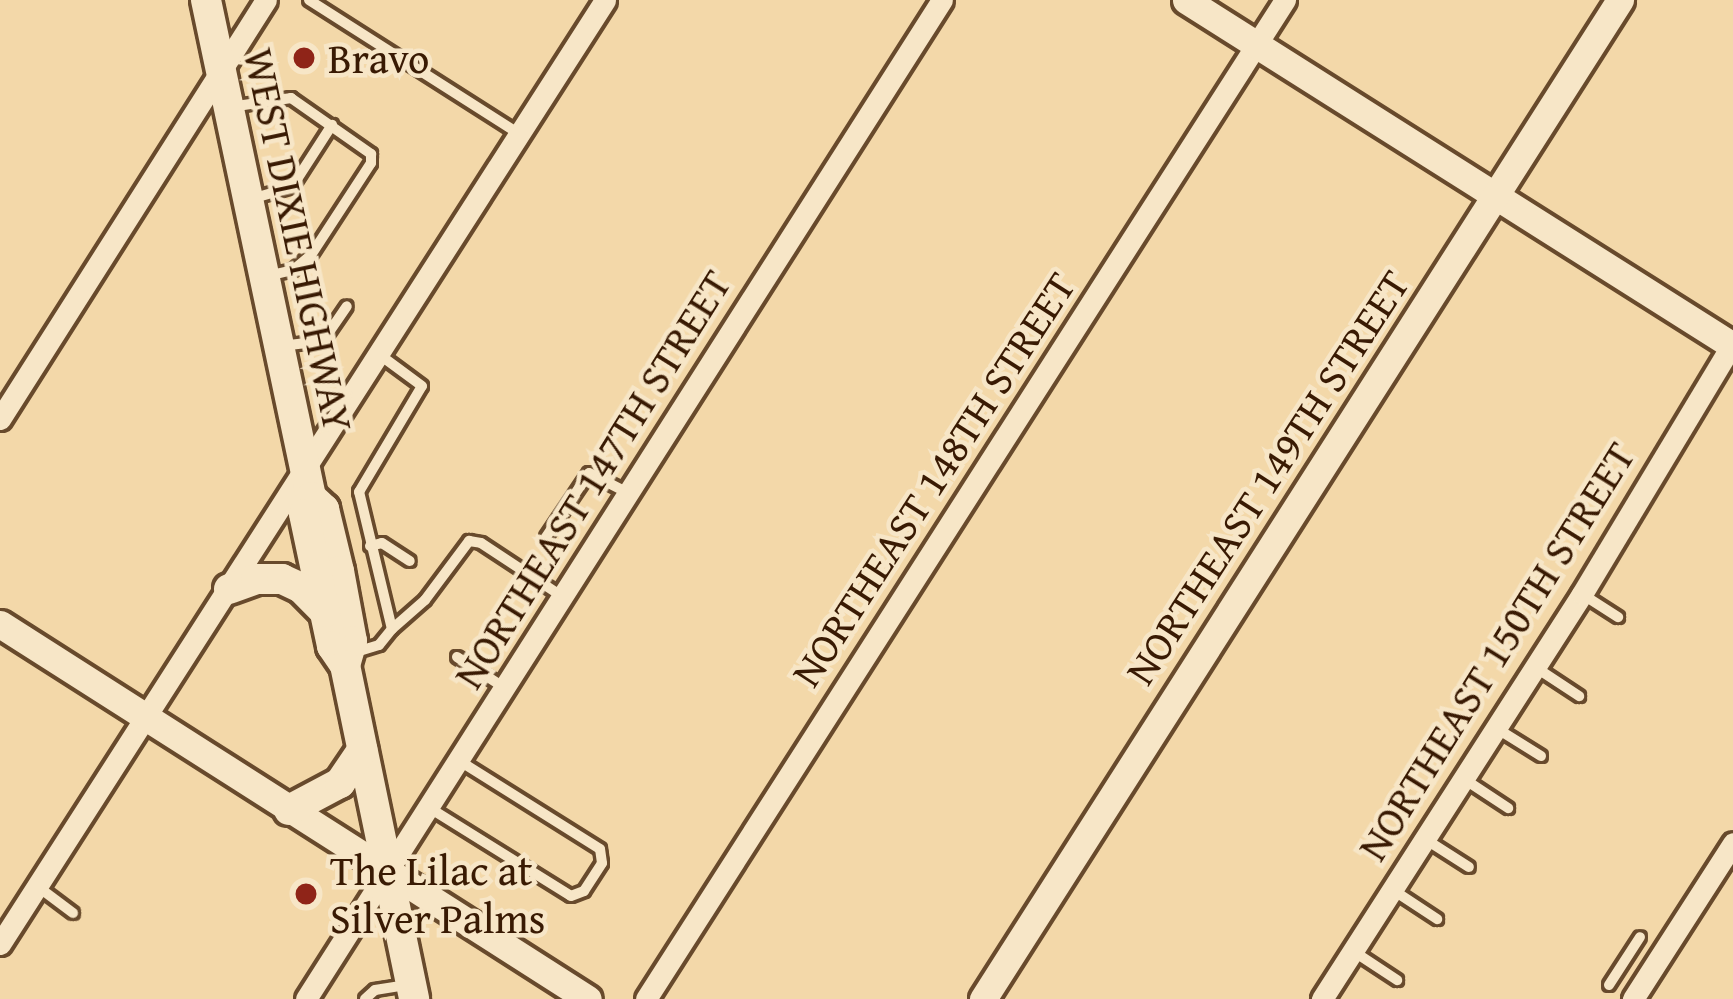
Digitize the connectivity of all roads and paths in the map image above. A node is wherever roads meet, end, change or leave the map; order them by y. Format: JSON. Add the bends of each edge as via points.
{"nodes":[{"id":1,"x":206,"y":0,"type":"edge"},
{"id":2,"x":266,"y":0,"type":"edge"},
{"id":3,"x":309,"y":0,"type":"edge"},
{"id":4,"x":605,"y":0,"type":"edge"},
{"id":5,"x":942,"y":0,"type":"edge"},
{"id":6,"x":1186,"y":0,"type":"edge"},
{"id":7,"x":1286,"y":0,"type":"edge"},
{"id":8,"x":1620,"y":0,"type":"edge"},
{"id":9,"x":1256,"y":46,"type":"junction"},
{"id":10,"x":221,"y":73,"type":"junction"},
{"id":11,"x":228,"y":107,"type":"junction"},
{"id":12,"x":332,"y":125,"type":"junction"},
{"id":13,"x":519,"y":134,"type":"junction"},
{"id":14,"x":1497,"y":196,"type":"junction"},
{"id":15,"x":248,"y":200,"type":"junction"},
{"id":16,"x":264,"y":277,"type":"junction"},
{"id":17,"x":347,"y":306,"type":"dead end"},
{"id":18,"x":1733,"y":345,"type":"edge"},
{"id":19,"x":278,"y":346,"type":"junction"},
{"id":20,"x":380,"y":355,"type":"junction"},
{"id":21,"x":0,"y":419,"type":"edge"},
{"id":22,"x":308,"y":485,"type":"junction"},
{"id":23,"x":628,"y":494,"type":"junction"},
{"id":24,"x":546,"y":537,"type":"dead end"},
{"id":25,"x":370,"y":546,"type":"junction"},
{"id":26,"x":410,"y":561,"type":"dead end"},
{"id":27,"x":375,"y":563,"type":"junction"},
{"id":28,"x":338,"y":572,"type":"junction"},
{"id":29,"x":230,"y":589,"type":"junction"},
{"id":30,"x":1582,"y":594,"type":"junction"},
{"id":31,"x":563,"y":597,"type":"junction"},
{"id":32,"x":325,"y":613,"type":"junction"},
{"id":33,"x":1618,"y":617,"type":"dead end"},
{"id":34,"x":0,"y":624,"type":"edge"},
{"id":35,"x":392,"y":629,"type":"junction"},
{"id":36,"x":458,"y":657,"type":"dead end"},
{"id":37,"x":346,"y":659,"type":"junction"},
{"id":38,"x":1535,"y":668,"type":"junction"},
{"id":39,"x":505,"y":688,"type":"junction"},
{"id":40,"x":1579,"y":697,"type":"dead end"},
{"id":41,"x":146,"y":716,"type":"junction"},
{"id":42,"x":1496,"y":728,"type":"junction"},
{"id":43,"x":362,"y":750,"type":"junction"},
{"id":44,"x":1541,"y":756,"type":"dead end"},
{"id":45,"x":458,"y":760,"type":"junction"},
{"id":46,"x":1464,"y":779,"type":"junction"},
{"id":47,"x":428,"y":807,"type":"junction"},
{"id":48,"x":1508,"y":808,"type":"dead end"},
{"id":49,"x":289,"y":810,"type":"junction"},
{"id":50,"x":1425,"y":839,"type":"junction"},
{"id":51,"x":1733,"y":843,"type":"edge"},
{"id":52,"x":1469,"y":868,"type":"dead end"},
{"id":53,"x":387,"y":874,"type":"junction"},
{"id":54,"x":37,"y":886,"type":"junction"},
{"id":55,"x":1393,"y":890,"type":"junction"},
{"id":56,"x":73,"y":913,"type":"dead end"},
{"id":57,"x":1437,"y":919,"type":"dead end"},
{"id":58,"x":1640,"y":937,"type":"dead end"},
{"id":59,"x":0,"y":944,"type":"edge"},
{"id":60,"x":1353,"y":951,"type":"junction"},
{"id":61,"x":1623,"y":963,"type":"junction"},
{"id":62,"x":1646,"y":978,"type":"junction"},
{"id":63,"x":1397,"y":980,"type":"dead end"},
{"id":64,"x":1609,"y":985,"type":"dead end"},
{"id":65,"x":412,"y":992,"type":"edge"},
{"id":66,"x":306,"y":999,"type":"edge"},
{"id":67,"x":365,"y":999,"type":"edge"},
{"id":68,"x":588,"y":999,"type":"edge"},
{"id":69,"x":646,"y":999,"type":"edge"},
{"id":70,"x":983,"y":999,"type":"edge"},
{"id":71,"x":1322,"y":999,"type":"edge"},
{"id":72,"x":1633,"y":999,"type":"edge"}],
"edges":[{"from":1,"to":10,"type":"main road","name":"WEST DIXIE HIGHWAY"},
{"from":2,"to":10,"type":"street"},
{"from":3,"to":13,"type":"lane"},
{"from":4,"to":13,"type":"street"},
{"from":5,"to":23,"type":"street","name":"NORTHEAST 147TH STREET"},
{"from":6,"to":9,"type":"street"},
{"from":7,"to":9,"type":"street","name":"NORTHEAST 148TH STREET"},
{"from":8,"to":14,"type":"street","name":"NORTHEAST 149TH STREET"},
{"from":9,"to":14,"type":"street"},
{"from":9,"to":69,"type":"street","name":"NORTHEAST 148TH STREET"},
{"from":10,"to":11,"type":"main road","name":"WEST DIXIE HIGHWAY"},
{"from":10,"to":21,"type":"street"},
{"from":11,"to":12,"type":"lane","via":[[290,98]]},
{"from":11,"to":15,"type":"main road","name":"WEST DIXIE HIGHWAY"},
{"from":12,"to":15,"type":"lane","via":[[292,187]]},
{"from":12,"to":16,"type":"lane","via":[[367,147],[371,163],[303,264]]},
{"from":13,"to":20,"type":"street"},
{"from":14,"to":18,"type":"street"},
{"from":14,"to":70,"type":"street","name":"NORTHEAST 149TH STREET"},
{"from":15,"to":16,"type":"main road","name":"WEST DIXIE HIGHWAY"},
{"from":16,"to":19,"type":"main road","name":"WEST DIXIE HIGHWAY"},
{"from":17,"to":19,"type":"lane","via":[[323,341]]},
{"from":18,"to":30,"type":"street","name":"NORTHEAST 150TH STREET"},
{"from":19,"to":22,"type":"main road","name":"WEST DIXIE HIGHWAY"},
{"from":20,"to":22,"type":"street"},
{"from":20,"to":25,"type":"lane","via":[[422,386],[361,484]]},
{"from":22,"to":28,"type":"main road","name":"WEST DIXIE HIGHWAY","via":[[324,509]]},
{"from":22,"to":29,"type":"street"},
{"from":22,"to":32,"type":"main road","name":"WEST DIXIE HIGHWAY","via":[[304,514]]},
{"from":23,"to":24,"type":"lane","via":[[589,473]]},
{"from":23,"to":31,"type":"street","name":"NORTHEAST 147TH STREET"},
{"from":25,"to":26,"type":"lane","via":[[382,543]]},
{"from":25,"to":27,"type":"lane"},
{"from":27,"to":28,"type":"lane"},
{"from":27,"to":35,"type":"lane"},
{"from":28,"to":37,"type":"main road","name":"WEST DIXIE HIGHWAY","via":[[352,641]]},
{"from":29,"to":32,"type":"main road","via":[[282,579]]},
{"from":29,"to":41,"type":"street"},
{"from":30,"to":33,"type":"lane"},
{"from":30,"to":38,"type":"street","name":"NORTHEAST 150TH STREET"},
{"from":31,"to":35,"type":"lane","via":[[469,541]]},
{"from":31,"to":39,"type":"street","name":"NORTHEAST 147TH STREET"},
{"from":32,"to":37,"type":"main road","name":"WEST DIXIE HIGHWAY","via":[[332,646]]},
{"from":34,"to":41,"type":"street"},
{"from":35,"to":37,"type":"lane","via":[[379,645]]},
{"from":36,"to":39,"type":"lane"},
{"from":37,"to":43,"type":"main road","name":"WEST DIXIE HIGHWAY"},
{"from":38,"to":40,"type":"lane"},
{"from":38,"to":42,"type":"street","name":"NORTHEAST 150TH STREET"},
{"from":39,"to":45,"type":"street","name":"NORTHEAST 147TH STREET"},
{"from":41,"to":49,"type":"street"},
{"from":41,"to":54,"type":"street"},
{"from":42,"to":44,"type":"lane"},
{"from":42,"to":46,"type":"street","name":"NORTHEAST 150TH STREET"},
{"from":43,"to":49,"type":"main road","via":[[340,783]]},
{"from":43,"to":53,"type":"main road","name":"WEST DIXIE HIGHWAY"},
{"from":45,"to":47,"type":"street","name":"NORTHEAST 147TH STREET"},
{"from":45,"to":47,"type":"lane","via":[[600,849],[602,863],[584,891],[571,896]]},
{"from":46,"to":48,"type":"lane"},
{"from":46,"to":50,"type":"street","name":"NORTHEAST 150TH STREET"},
{"from":47,"to":53,"type":"street","name":"NORTHEAST 147TH STREET"},
{"from":49,"to":53,"type":"street"},
{"from":50,"to":52,"type":"lane"},
{"from":50,"to":55,"type":"street","name":"NORTHEAST 150TH STREET"},
{"from":51,"to":62,"type":"street"},
{"from":53,"to":65,"type":"main road","name":"WEST DIXIE HIGHWAY"},
{"from":53,"to":66,"type":"street","name":"NORTHEAST 147TH STREET"},
{"from":53,"to":68,"type":"street"},
{"from":54,"to":56,"type":"lane"},
{"from":54,"to":59,"type":"street"},
{"from":55,"to":57,"type":"lane"},
{"from":55,"to":60,"type":"street","name":"NORTHEAST 150TH STREET"},
{"from":58,"to":61,"type":"lane"},
{"from":60,"to":63,"type":"lane"},
{"from":60,"to":71,"type":"street","name":"NORTHEAST 150TH STREET"},
{"from":61,"to":62,"type":"lane"},
{"from":61,"to":64,"type":"lane"},
{"from":62,"to":72,"type":"street"},
{"from":65,"to":67,"type":"lane","via":[[375,991]]}]}
